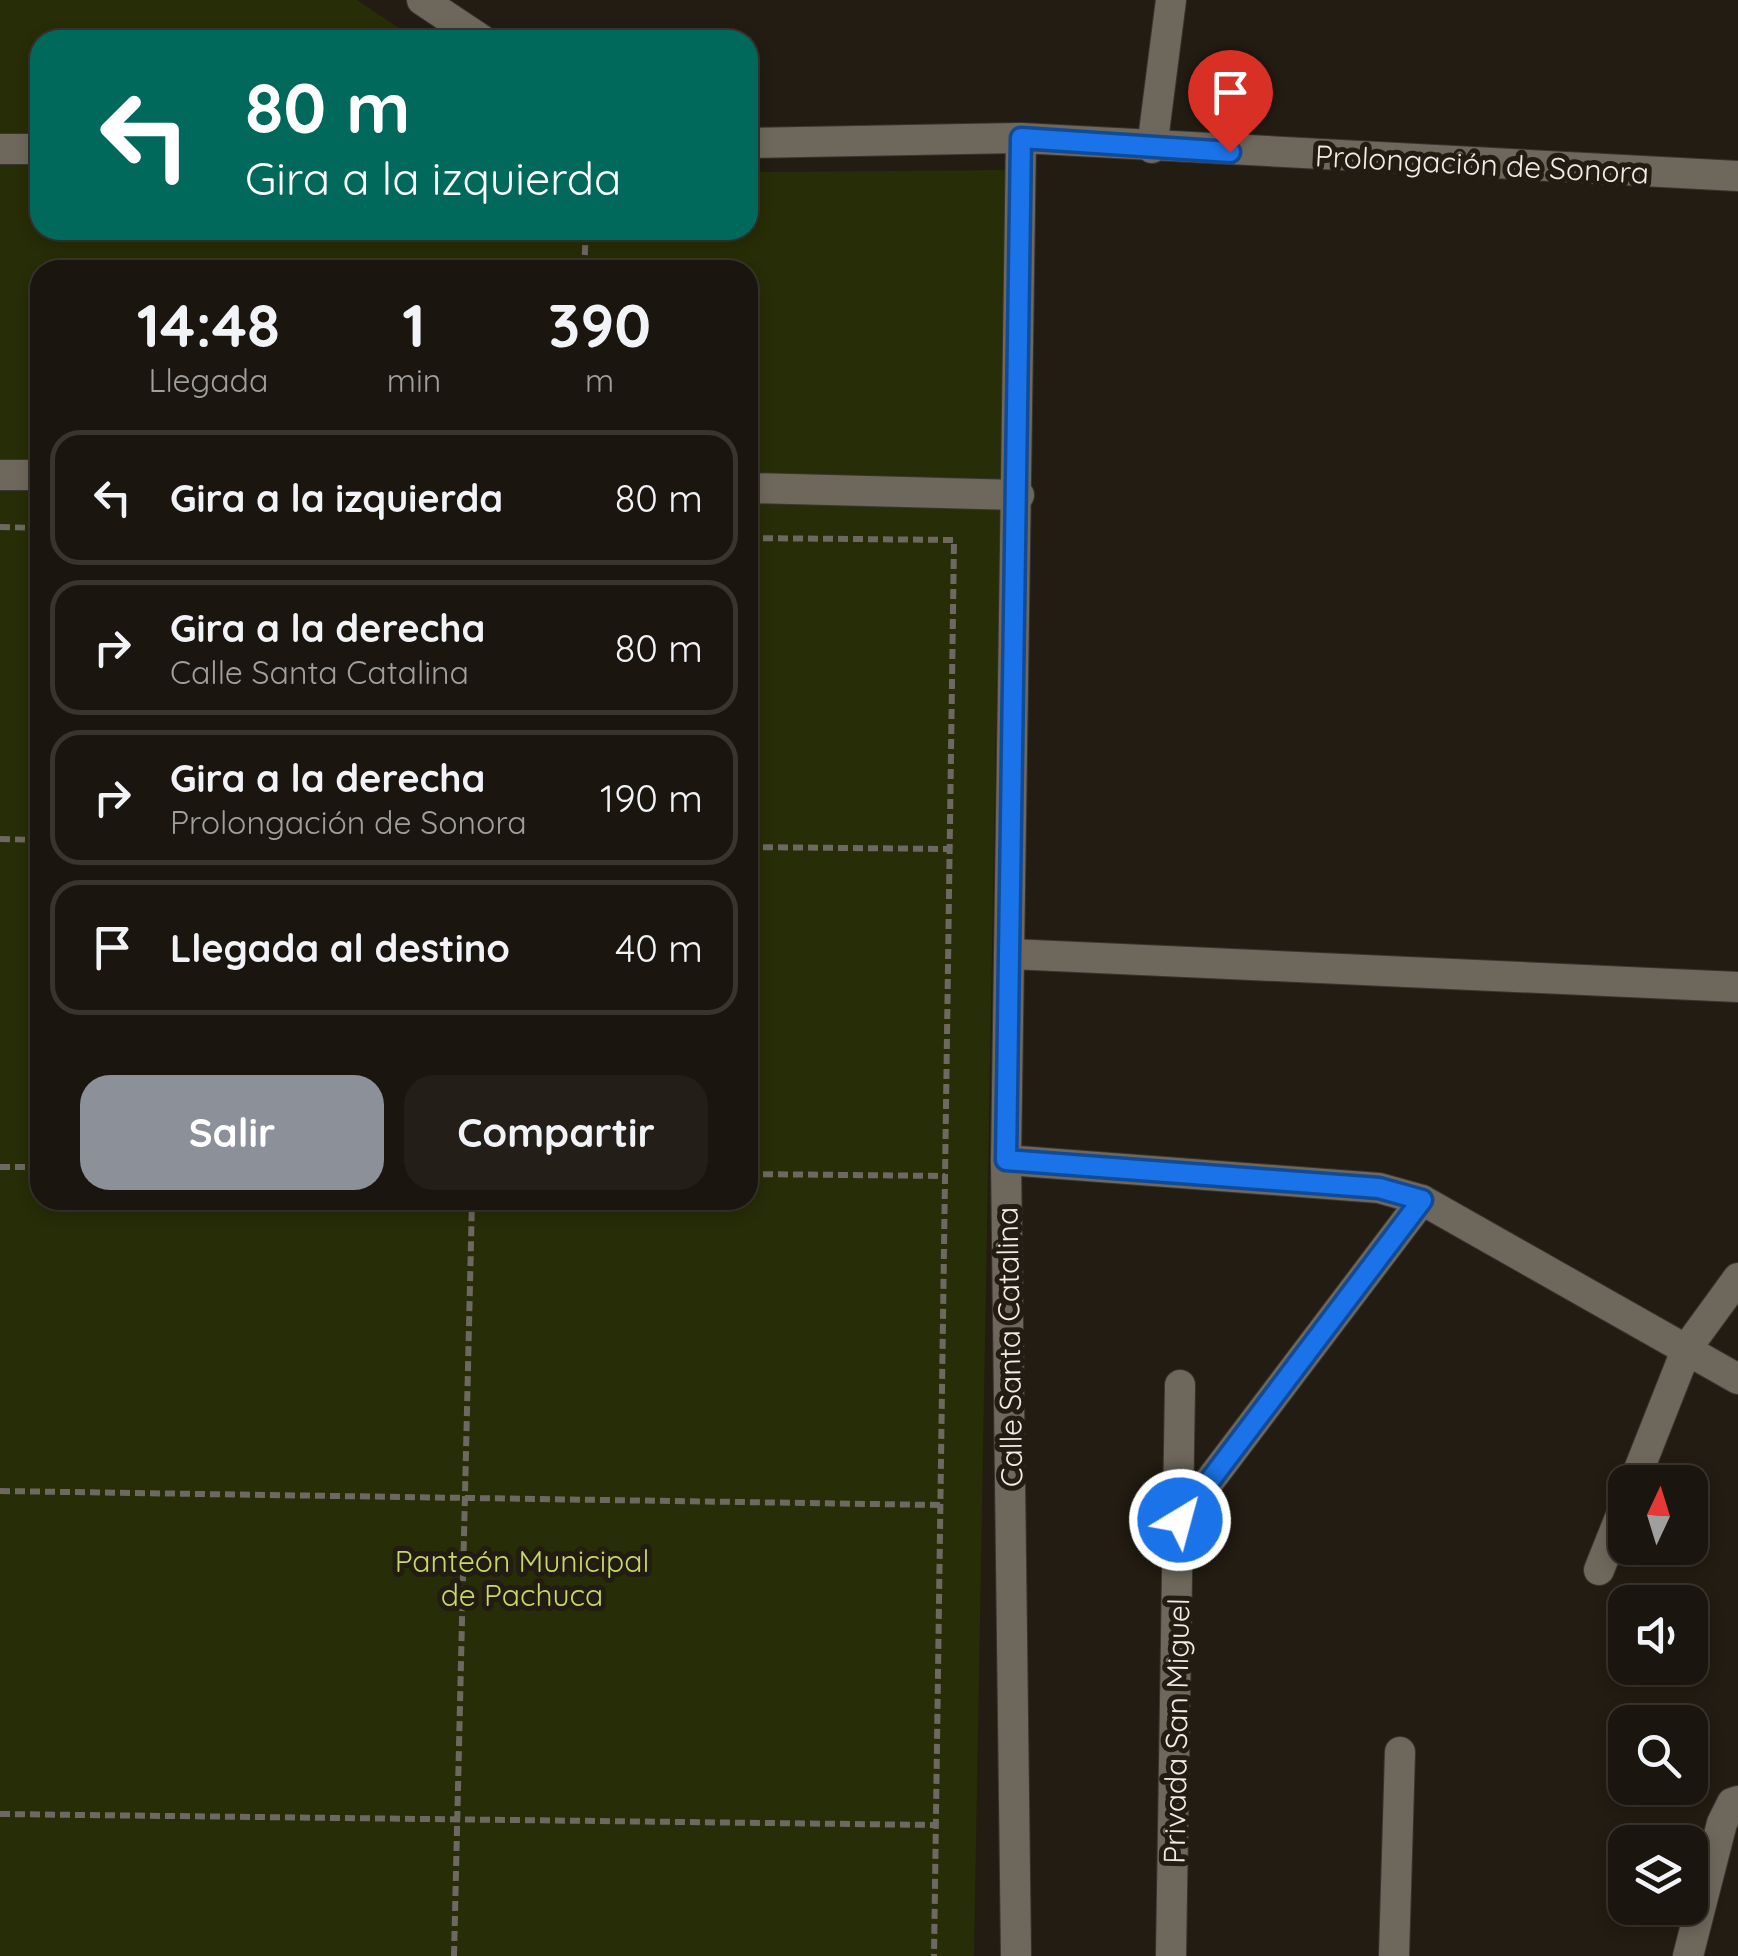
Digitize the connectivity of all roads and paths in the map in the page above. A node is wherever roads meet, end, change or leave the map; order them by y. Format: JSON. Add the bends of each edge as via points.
{"nodes":[{"id":1,"x":422,"y":0,"type":"edge"},
{"id":2,"x":1171,"y":0,"type":"edge"},
{"id":3,"x":467,"y":30,"type":"edge"},
{"id":4,"x":1021,"y":138,"type":"junction"},
{"id":5,"x":758,"y":143,"type":"edge"},
{"id":6,"x":1152,"y":148,"type":"junction"},
{"id":7,"x":0,"y":149,"type":"edge"},
{"id":8,"x":30,"y":149,"type":"edge"},
{"id":9,"x":1738,"y":176,"type":"edge"},
{"id":10,"x":0,"y":475,"type":"edge"},
{"id":11,"x":30,"y":476,"type":"edge"},
{"id":12,"x":758,"y":488,"type":"edge"},
{"id":13,"x":1019,"y":495,"type":"junction"},
{"id":14,"x":0,"y":528,"type":"edge"},
{"id":15,"x":30,"y":528,"type":"edge"},
{"id":16,"x":758,"y":538,"type":"edge"},
{"id":17,"x":0,"y":839,"type":"edge"},
{"id":18,"x":30,"y":840,"type":"edge"},
{"id":19,"x":758,"y":847,"type":"edge"},
{"id":20,"x":950,"y":849,"type":"junction"},
{"id":21,"x":1010,"y":954,"type":"junction"},
{"id":22,"x":1738,"y":987,"type":"edge"},
{"id":23,"x":1006,"y":1160,"type":"junction"},
{"id":24,"x":0,"y":1167,"type":"edge"},
{"id":25,"x":30,"y":1167,"type":"edge"},
{"id":26,"x":758,"y":1174,"type":"edge"},
{"id":27,"x":945,"y":1176,"type":"junction"},
{"id":28,"x":1422,"y":1200,"type":"junction"},
{"id":29,"x":472,"y":1210,"type":"edge"},
{"id":30,"x":1738,"y":1278,"type":"edge"},
{"id":31,"x":1687,"y":1348,"type":"junction"},
{"id":32,"x":1738,"y":1379,"type":"edge"},
{"id":33,"x":1180,"y":1385,"type":"dead end"},
{"id":34,"x":1641,"y":1465,"type":"edge"},
{"id":35,"x":0,"y":1492,"type":"edge"},
{"id":36,"x":465,"y":1498,"type":"junction"},
{"id":37,"x":940,"y":1505,"type":"junction"},
{"id":38,"x":1180,"y":1520,"type":"junction"},
{"id":39,"x":1608,"y":1547,"type":"edge"},
{"id":40,"x":1599,"y":1570,"type":"dead end"},
{"id":41,"x":1400,"y":1752,"type":"dead end"},
{"id":42,"x":1735,"y":1802,"type":"edge"},
{"id":43,"x":0,"y":1814,"type":"edge"},
{"id":44,"x":457,"y":1820,"type":"junction"},
{"id":45,"x":936,"y":1825,"type":"junction"},
{"id":46,"x":454,"y":1956,"type":"edge"},
{"id":47,"x":934,"y":1956,"type":"edge"},
{"id":48,"x":1016,"y":1956,"type":"edge"},
{"id":49,"x":1171,"y":1956,"type":"edge"},
{"id":50,"x":1394,"y":1956,"type":"edge"},
{"id":51,"x":1688,"y":1956,"type":"edge"}],
"edges":[{"from":1,"to":3,"type":"street"},
{"from":2,"to":6,"type":"street"},
{"from":4,"to":5,"type":"street","name":"Prolongación de Sonora"},
{"from":4,"to":6,"type":"street","name":"Prolongación de Sonora"},
{"from":4,"to":13,"type":"street","name":"Calle Santa Catalina"},
{"from":6,"to":9,"type":"street","name":"Prolongación de Sonora"},
{"from":7,"to":8,"type":"street"},
{"from":10,"to":11,"type":"street"},
{"from":12,"to":13,"type":"street"},
{"from":13,"to":21,"type":"street","name":"Calle Santa Catalina"},
{"from":14,"to":15,"type":"path"},
{"from":16,"to":20,"type":"path","via":[[954,540]]},
{"from":17,"to":18,"type":"path"},
{"from":19,"to":20,"type":"path"},
{"from":20,"to":27,"type":"path"},
{"from":21,"to":22,"type":"street"},
{"from":21,"to":23,"type":"street","name":"Calle Santa Catalina"},
{"from":23,"to":28,"type":"street","via":[[1379,1188]]},
{"from":23,"to":48,"type":"street","name":"Calle Santa Catalina"},
{"from":24,"to":25,"type":"path"},
{"from":26,"to":27,"type":"path"},
{"from":27,"to":37,"type":"path"},
{"from":28,"to":31,"type":"street"},
{"from":28,"to":38,"type":"street"},
{"from":29,"to":36,"type":"path"},
{"from":30,"to":31,"type":"street"},
{"from":31,"to":32,"type":"street"},
{"from":31,"to":34,"type":"street"},
{"from":33,"to":38,"type":"street","name":"Privada San Miguel"},
{"from":35,"to":36,"type":"path"},
{"from":36,"to":37,"type":"path"},
{"from":36,"to":44,"type":"path"},
{"from":37,"to":45,"type":"path"},
{"from":38,"to":49,"type":"street","name":"Privada San Miguel"},
{"from":39,"to":40,"type":"street"},
{"from":41,"to":50,"type":"street"},
{"from":42,"to":51,"type":"street","via":[[1722,1823]]},
{"from":43,"to":44,"type":"path"},
{"from":44,"to":45,"type":"path"},
{"from":44,"to":46,"type":"path"},
{"from":45,"to":47,"type":"path"}]}
